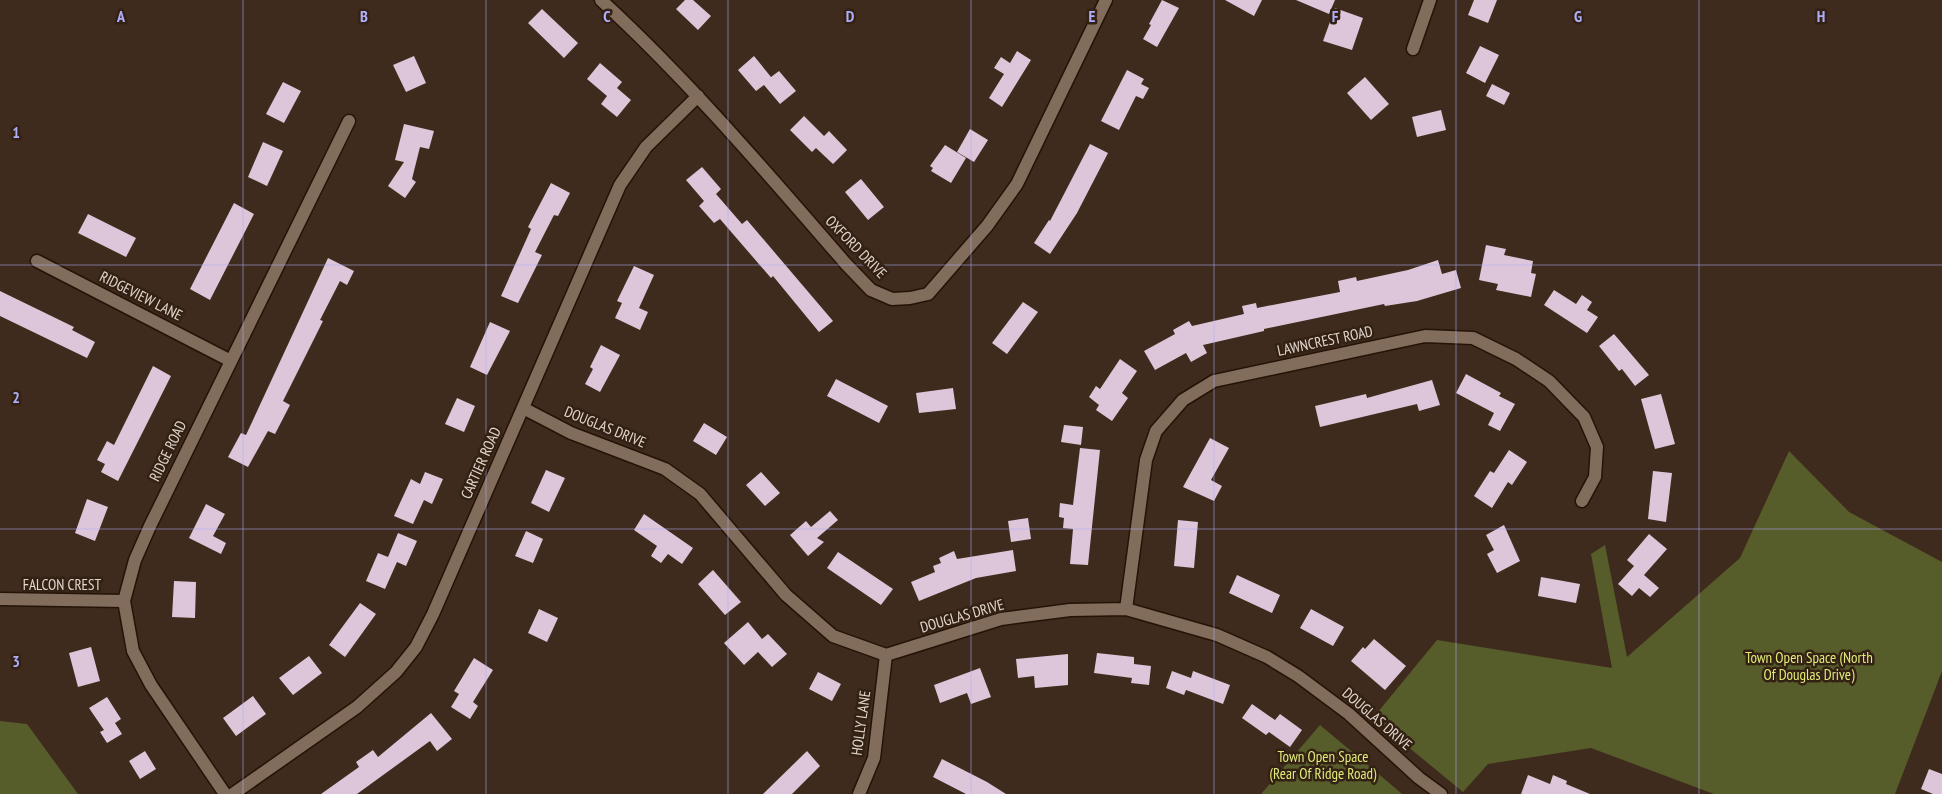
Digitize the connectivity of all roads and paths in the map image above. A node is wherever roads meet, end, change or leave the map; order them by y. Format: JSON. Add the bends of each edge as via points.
{"nodes":[{"id":1,"x":601,"y":0,"type":"edge"},
{"id":2,"x":1106,"y":0,"type":"edge"},
{"id":3,"x":1430,"y":0,"type":"edge"},
{"id":4,"x":1413,"y":49,"type":"dead end"},
{"id":5,"x":698,"y":96,"type":"junction"},
{"id":6,"x":349,"y":122,"type":"dead end"},
{"id":7,"x":37,"y":261,"type":"dead end"},
{"id":8,"x":231,"y":361,"type":"junction"},
{"id":9,"x":523,"y":408,"type":"junction"},
{"id":10,"x":1582,"y":501,"type":"dead end"},
{"id":11,"x":0,"y":599,"type":"edge"},
{"id":12,"x":124,"y":602,"type":"junction"},
{"id":13,"x":1126,"y":609,"type":"junction"},
{"id":14,"x":886,"y":655,"type":"junction"},
{"id":15,"x":865,"y":792,"type":"edge"},
{"id":16,"x":225,"y":794,"type":"edge"},
{"id":17,"x":233,"y":794,"type":"edge"},
{"id":18,"x":1441,"y":794,"type":"edge"}],
"edges":[{"from":1,"to":5,"type":"street","name":"OXFORD DRIVE"},
{"from":2,"to":5,"type":"street","name":"OXFORD DRIVE","via":[[1018,184],[987,226],[928,294],[892,299],[871,290]]},
{"from":3,"to":4,"type":"street"},
{"from":5,"to":9,"type":"street","name":"CARTIER ROAD","via":[[646,147],[620,185]]},
{"from":6,"to":8,"type":"street","name":"RIDGE ROAD"},
{"from":7,"to":8,"type":"street","name":"RIDGEVIEW LANE"},
{"from":8,"to":12,"type":"street","name":"RIDGE ROAD","via":[[150,526],[135,560]]},
{"from":9,"to":14,"type":"street","name":"DOUGLAS DRIVE","via":[[571,433],[665,469],[700,494],[786,595],[833,636]]},
{"from":9,"to":17,"type":"street","name":"CARTIER ROAD","via":[[416,647],[396,672],[357,707]]},
{"from":10,"to":13,"type":"street","name":"LAWNCREST ROAD","via":[[1595,477],[1597,446],[1584,417],[1548,381],[1516,359],[1473,338],[1425,336],[1214,381],[1183,400],[1156,432],[1146,460]]},
{"from":11,"to":12,"type":"street","name":"FALCON CREST"},
{"from":12,"to":16,"type":"street","name":"RIDGE ROAD","via":[[133,651],[151,685]]},
{"from":13,"to":14,"type":"street","name":"DOUGLAS DRIVE","via":[[1070,610],[1001,619]]},
{"from":13,"to":18,"type":"street","name":"DOUGLAS DRIVE","via":[[1217,635],[1267,657],[1349,714]]},
{"from":14,"to":15,"type":"street","name":"HOLLY LANE","via":[[878,736]]}]}
